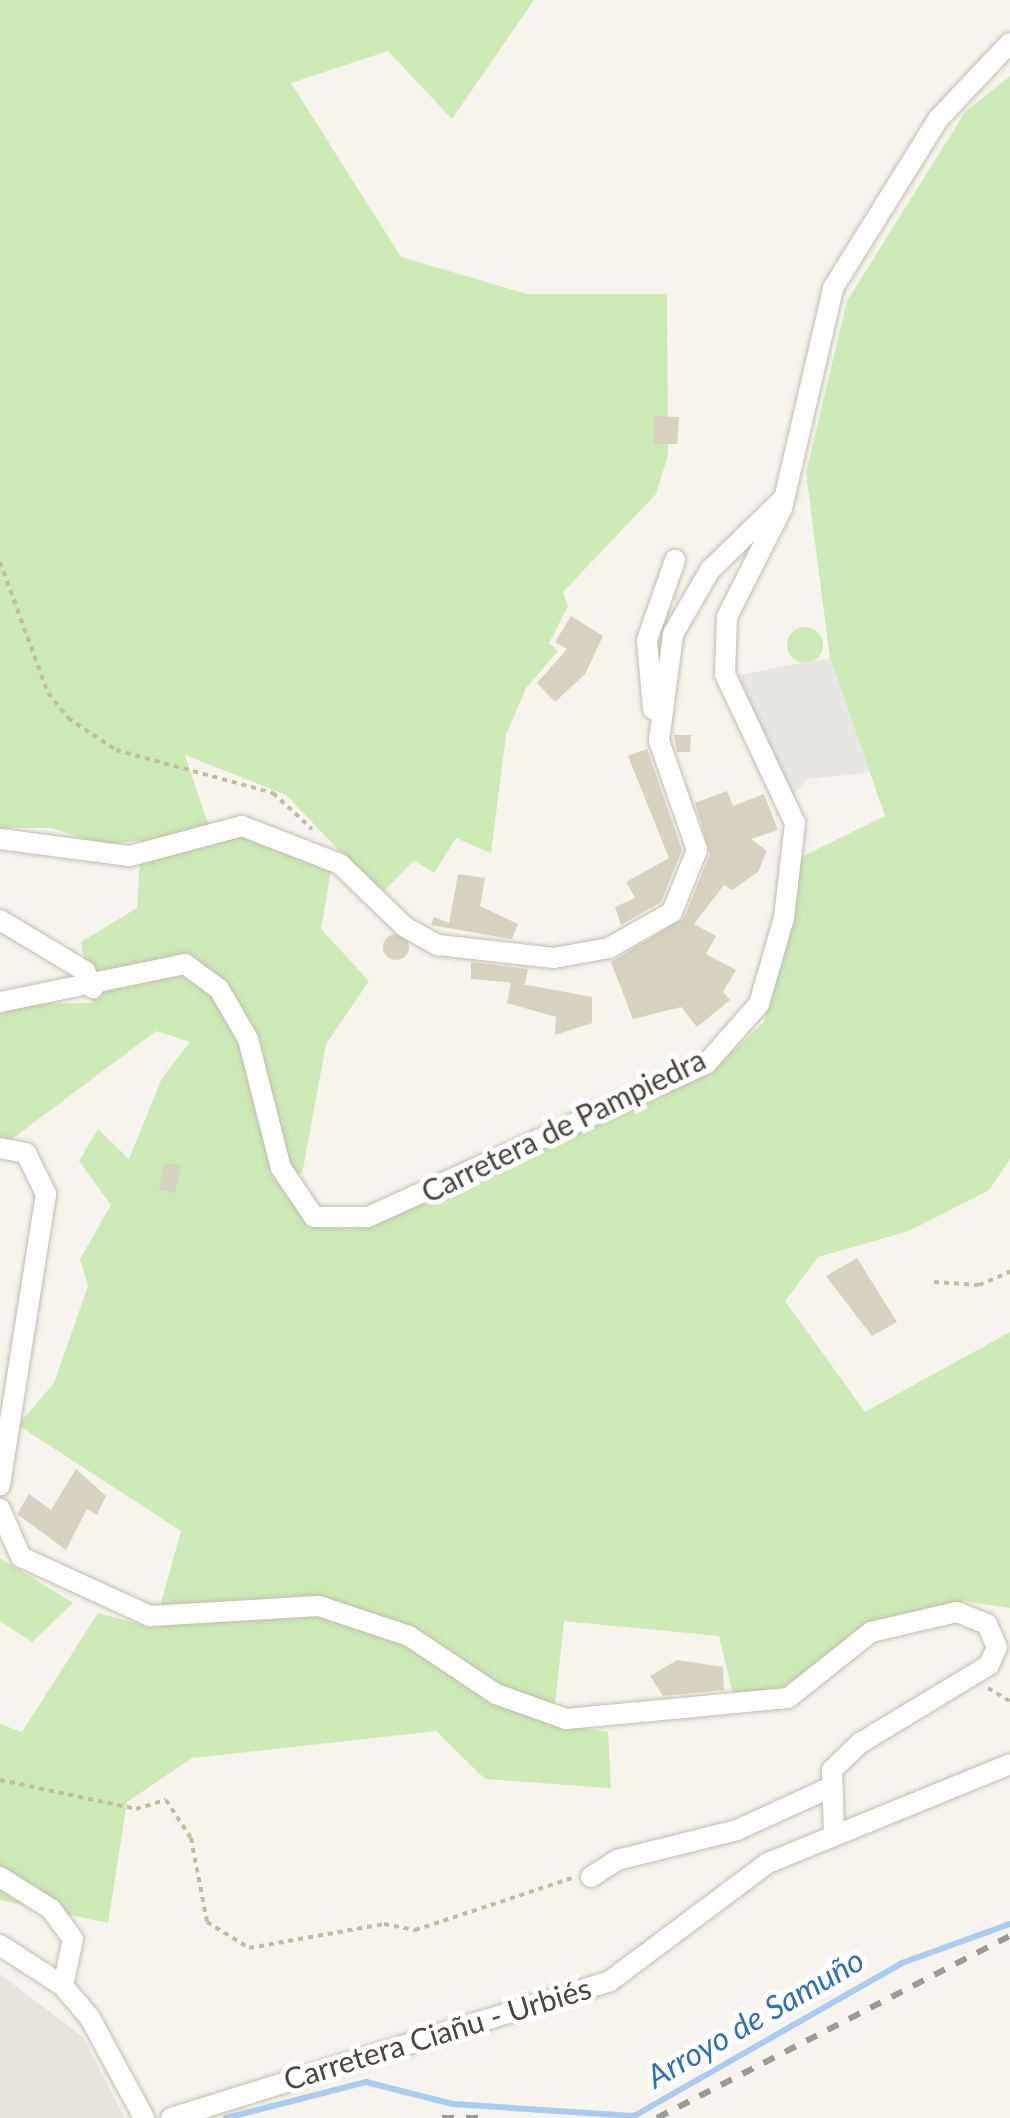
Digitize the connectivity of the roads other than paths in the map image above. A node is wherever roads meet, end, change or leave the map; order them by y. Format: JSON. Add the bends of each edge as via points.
{"nodes":[{"id":1,"x":1010,"y":43,"type":"edge"},
{"id":2,"x":783,"y":500,"type":"junction"},
{"id":3,"x":675,"y":560,"type":"dead end"},
{"id":4,"x":657,"y":720,"type":"junction"},
{"id":5,"x":0,"y":839,"type":"edge"},
{"id":6,"x":0,"y":920,"type":"edge"},
{"id":7,"x":93,"y":988,"type":"junction"},
{"id":8,"x":0,"y":1002,"type":"edge"},
{"id":9,"x":0,"y":1148,"type":"edge"},
{"id":10,"x":0,"y":1485,"type":"edge"},
{"id":11,"x":0,"y":1509,"type":"edge"},
{"id":12,"x":1010,"y":1764,"type":"edge"},
{"id":13,"x":828,"y":1789,"type":"junction"},
{"id":14,"x":834,"y":1834,"type":"junction"},
{"id":15,"x":0,"y":1877,"type":"edge"},
{"id":16,"x":592,"y":1877,"type":"road end"},
{"id":17,"x":0,"y":1945,"type":"edge"},
{"id":18,"x":63,"y":1986,"type":"junction"},
{"id":19,"x":144,"y":2118,"type":"edge"},
{"id":20,"x":171,"y":2118,"type":"edge"}],
"edges":[{"from":1,"to":2,"type":"street","name":"Carretera de Pampiedra","via":[[939,118],[832,288]]},
{"from":2,"to":4,"type":"street","via":[[710,570],[678,622]]},
{"from":2,"to":7,"type":"street","name":"Carretera de Pampiedra","via":[[727,616],[725,674],[795,823],[784,918],[759,1004],[707,1063],[368,1218],[314,1217],[281,1168],[248,1039],[219,989],[185,964]]},
{"from":3,"to":4,"type":"street","via":[[644,658]]},
{"from":4,"to":5,"type":"street","via":[[663,760],[697,838],[686,881],[662,921],[568,957],[438,945],[406,928],[340,864],[268,831],[213,830],[130,856]]},
{"from":6,"to":7,"type":"street","via":[[85,972]]},
{"from":7,"to":8,"type":"street","name":"Carretera de Pampiedra"},
{"from":9,"to":10,"type":"street","via":[[26,1153],[46,1194]]},
{"from":11,"to":13,"type":"street","via":[[21,1557],[150,1616],[319,1606],[409,1636],[496,1694],[566,1719],[788,1698],[870,1632],[957,1612],[987,1624],[996,1647],[989,1666],[860,1743],[832,1770]]},
{"from":12,"to":14,"type":"street","name":"Carretera Ciañu - Urbiés"},
{"from":13,"to":14,"type":"street"},
{"from":13,"to":16,"type":"street","via":[[737,1830],[616,1860]]},
{"from":14,"to":20,"type":"street","name":"Carretera Ciañu - Urbiés","via":[[714,1897],[610,1981]]},
{"from":15,"to":18,"type":"street","via":[[51,1909],[73,1939]]},
{"from":17,"to":18,"type":"street"},
{"from":18,"to":19,"type":"street"}]}
